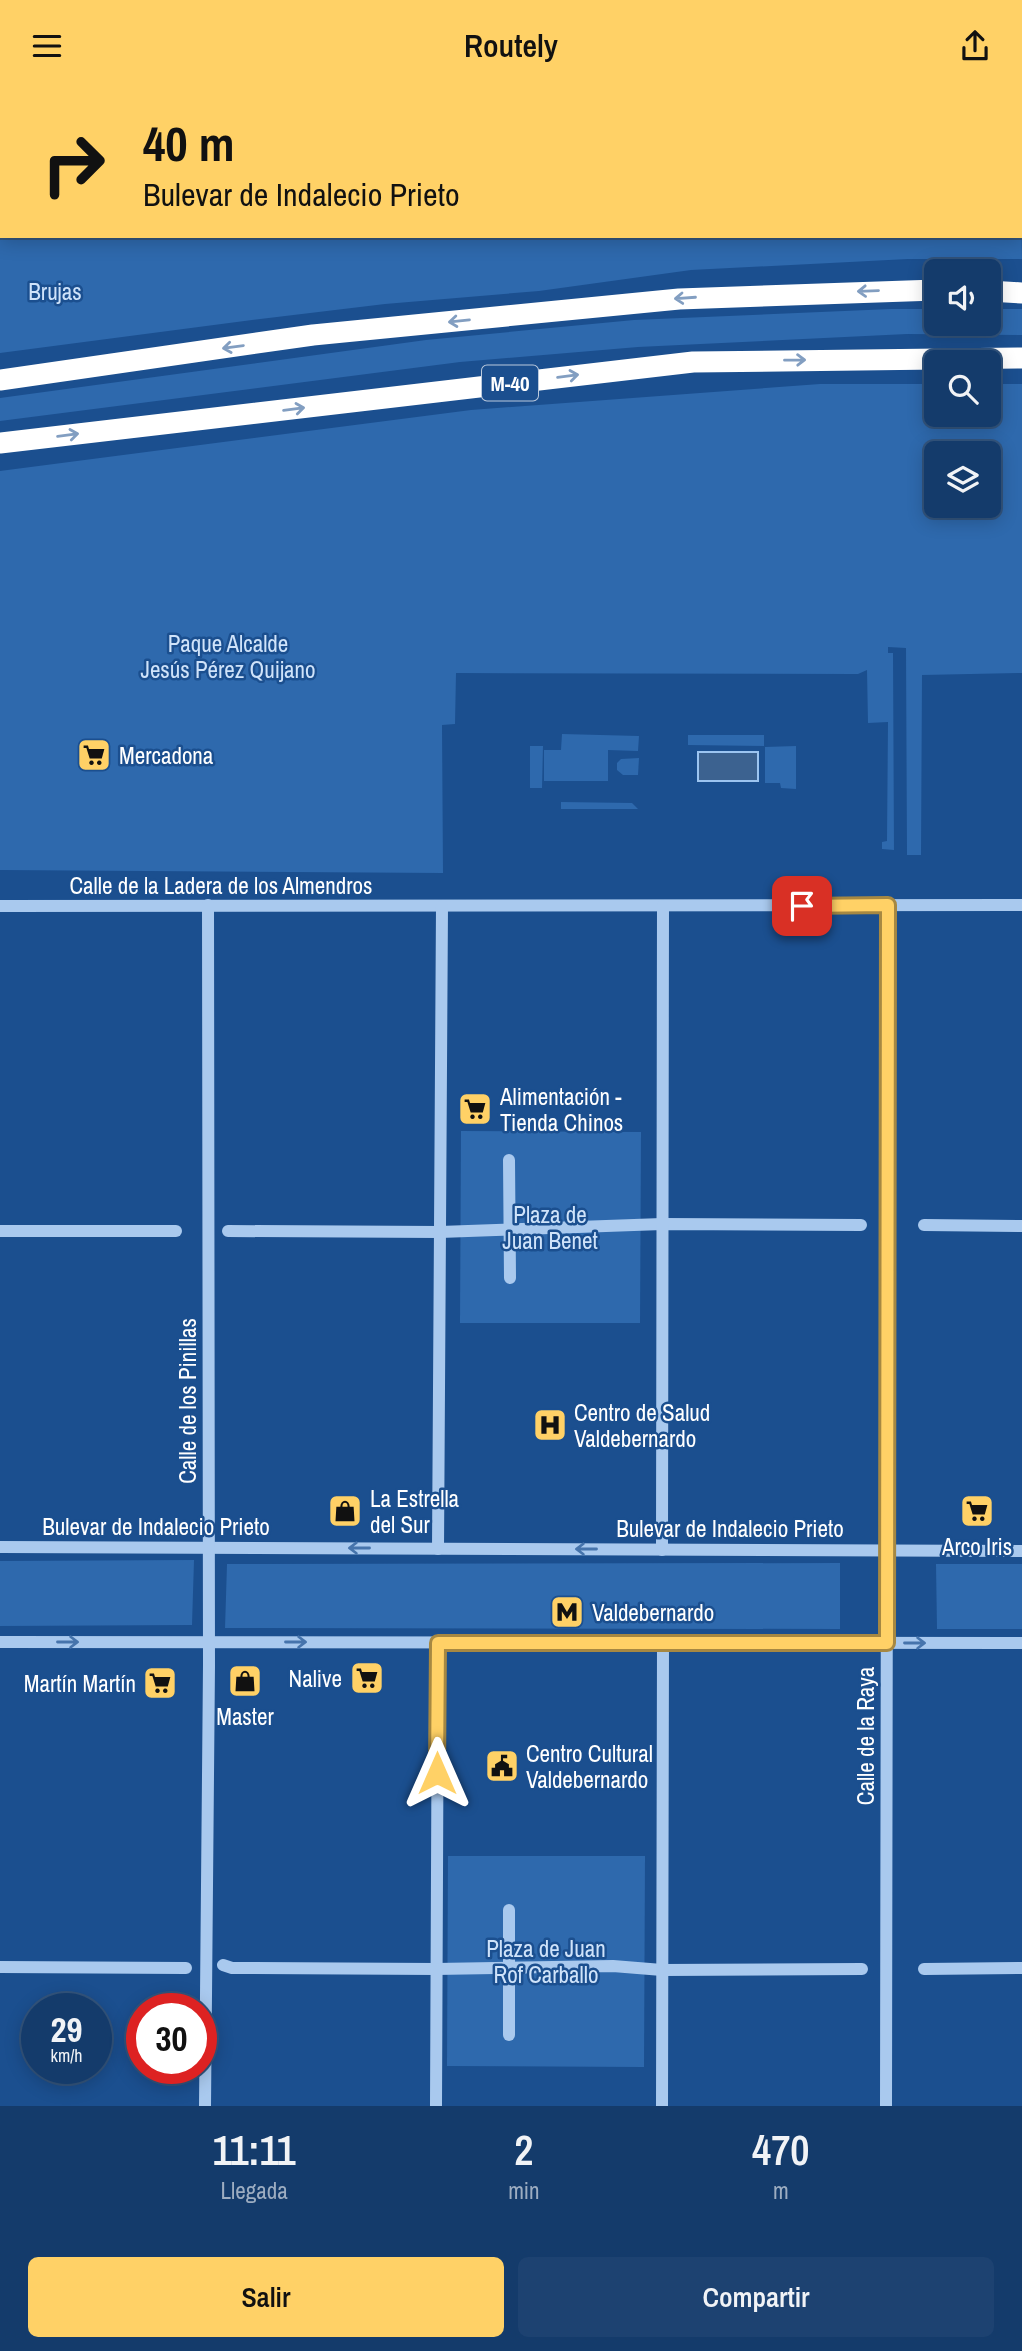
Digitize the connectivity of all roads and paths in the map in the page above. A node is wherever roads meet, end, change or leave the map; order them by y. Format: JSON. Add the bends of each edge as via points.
{"nodes":[{"id":1,"x":924,"y":289,"type":"edge"},
{"id":2,"x":1022,"y":358,"type":"edge"},
{"id":3,"x":0,"y":380,"type":"edge"},
{"id":4,"x":0,"y":443,"type":"edge"},
{"id":5,"x":208,"y":905,"type":"junction"},
{"id":6,"x":663,"y":905,"type":"junction"},
{"id":7,"x":888,"y":905,"type":"junction"},
{"id":8,"x":1022,"y":905,"type":"edge"},
{"id":9,"x":0,"y":906,"type":"edge"},
{"id":10,"x":442,"y":906,"type":"junction"},
{"id":11,"x":509,"y":1160,"type":"dead end"},
{"id":12,"x":662,"y":1224,"type":"junction"},
{"id":13,"x":861,"y":1225,"type":"dead end"},
{"id":14,"x":924,"y":1225,"type":"dead end"},
{"id":15,"x":1022,"y":1226,"type":"edge"},
{"id":16,"x":0,"y":1231,"type":"edge"},
{"id":17,"x":176,"y":1231,"type":"dead end"},
{"id":18,"x":228,"y":1231,"type":"dead end"},
{"id":19,"x":511,"y":1231,"type":"junction"},
{"id":20,"x":440,"y":1232,"type":"junction"},
{"id":21,"x":510,"y":1278,"type":"dead end"},
{"id":22,"x":0,"y":1547,"type":"edge"},
{"id":23,"x":207,"y":1548,"type":"junction"},
{"id":24,"x":438,"y":1549,"type":"junction"},
{"id":25,"x":662,"y":1550,"type":"junction"},
{"id":26,"x":887,"y":1551,"type":"junction"},
{"id":27,"x":1022,"y":1551,"type":"edge"},
{"id":28,"x":0,"y":1641,"type":"edge"},
{"id":29,"x":207,"y":1642,"type":"junction"},
{"id":30,"x":438,"y":1643,"type":"junction"},
{"id":31,"x":663,"y":1643,"type":"junction"},
{"id":32,"x":887,"y":1643,"type":"junction"},
{"id":33,"x":1022,"y":1643,"type":"edge"},
{"id":34,"x":509,"y":1910,"type":"dead end"},
{"id":35,"x":223,"y":1965,"type":"dead end"},
{"id":36,"x":510,"y":1966,"type":"junction"},
{"id":37,"x":0,"y":1967,"type":"edge"},
{"id":38,"x":186,"y":1968,"type":"dead end"},
{"id":39,"x":1022,"y":1968,"type":"edge"},
{"id":40,"x":436,"y":1969,"type":"junction"},
{"id":41,"x":862,"y":1969,"type":"dead end"},
{"id":42,"x":924,"y":1969,"type":"dead end"},
{"id":43,"x":662,"y":1970,"type":"junction"},
{"id":44,"x":509,"y":2035,"type":"dead end"},
{"id":45,"x":205,"y":2106,"type":"edge"},
{"id":46,"x":436,"y":2106,"type":"edge"},
{"id":47,"x":662,"y":2106,"type":"edge"},
{"id":48,"x":886,"y":2106,"type":"edge"}],
"edges":[{"from":1,"to":3,"type":"highway","one_way":true,"via":[[679,299],[313,335]]},
{"from":4,"to":2,"type":"highway","number":"M-40","one_way":true,"via":[[693,362]]},
{"from":5,"to":9,"type":"street","name":"Calle de la Ladera de los Almendros"},
{"from":5,"to":10,"type":"street","name":"Calle de la Ladera de los Almendros"},
{"from":5,"to":23,"type":"street","name":"Calle de los Pinillas"},
{"from":6,"to":7,"type":"street","name":"Calle de la Ladera de los Almendros"},
{"from":6,"to":10,"type":"street","name":"Calle de la Ladera de los Almendros"},
{"from":6,"to":12,"type":"street"},
{"from":7,"to":8,"type":"street","name":"Calle de la Ladera de los Almendros"},
{"from":7,"to":26,"type":"street","name":"Calle de la Raya"},
{"from":10,"to":20,"type":"street"},
{"from":11,"to":19,"type":"street"},
{"from":12,"to":13,"type":"street"},
{"from":12,"to":19,"type":"street"},
{"from":12,"to":25,"type":"street"},
{"from":14,"to":15,"type":"street"},
{"from":16,"to":17,"type":"street"},
{"from":18,"to":20,"type":"street"},
{"from":19,"to":20,"type":"street"},
{"from":19,"to":21,"type":"street"},
{"from":20,"to":24,"type":"street"},
{"from":22,"to":23,"type":"street","name":"Bulevar de Indalecio Prieto"},
{"from":24,"to":23,"type":"street","name":"Bulevar de Indalecio Prieto","one_way":true},
{"from":23,"to":29,"type":"street","name":"Calle de los Pinillas"},
{"from":25,"to":24,"type":"street","name":"Bulevar de Indalecio Prieto","one_way":true},
{"from":25,"to":26,"type":"street","name":"Bulevar de Indalecio Prieto"},
{"from":26,"to":27,"type":"street","name":"Bulevar de Indalecio Prieto"},
{"from":26,"to":32,"type":"street","name":"Calle de la Raya"},
{"from":28,"to":29,"type":"street","one_way":true},
{"from":29,"to":30,"type":"street","one_way":true},
{"from":29,"to":45,"type":"street","name":"Calle de los Pinillas"},
{"from":30,"to":31,"type":"street"},
{"from":30,"to":40,"type":"street"},
{"from":31,"to":32,"type":"street"},
{"from":31,"to":43,"type":"street"},
{"from":32,"to":33,"type":"street","one_way":true},
{"from":32,"to":48,"type":"street","name":"Calle de la Raya"},
{"from":34,"to":36,"type":"street"},
{"from":35,"to":40,"type":"street"},
{"from":36,"to":40,"type":"street"},
{"from":36,"to":43,"type":"street"},
{"from":36,"to":44,"type":"street"},
{"from":37,"to":38,"type":"street"},
{"from":39,"to":42,"type":"street"},
{"from":40,"to":46,"type":"street"},
{"from":41,"to":43,"type":"street"},
{"from":43,"to":47,"type":"street"}]}
